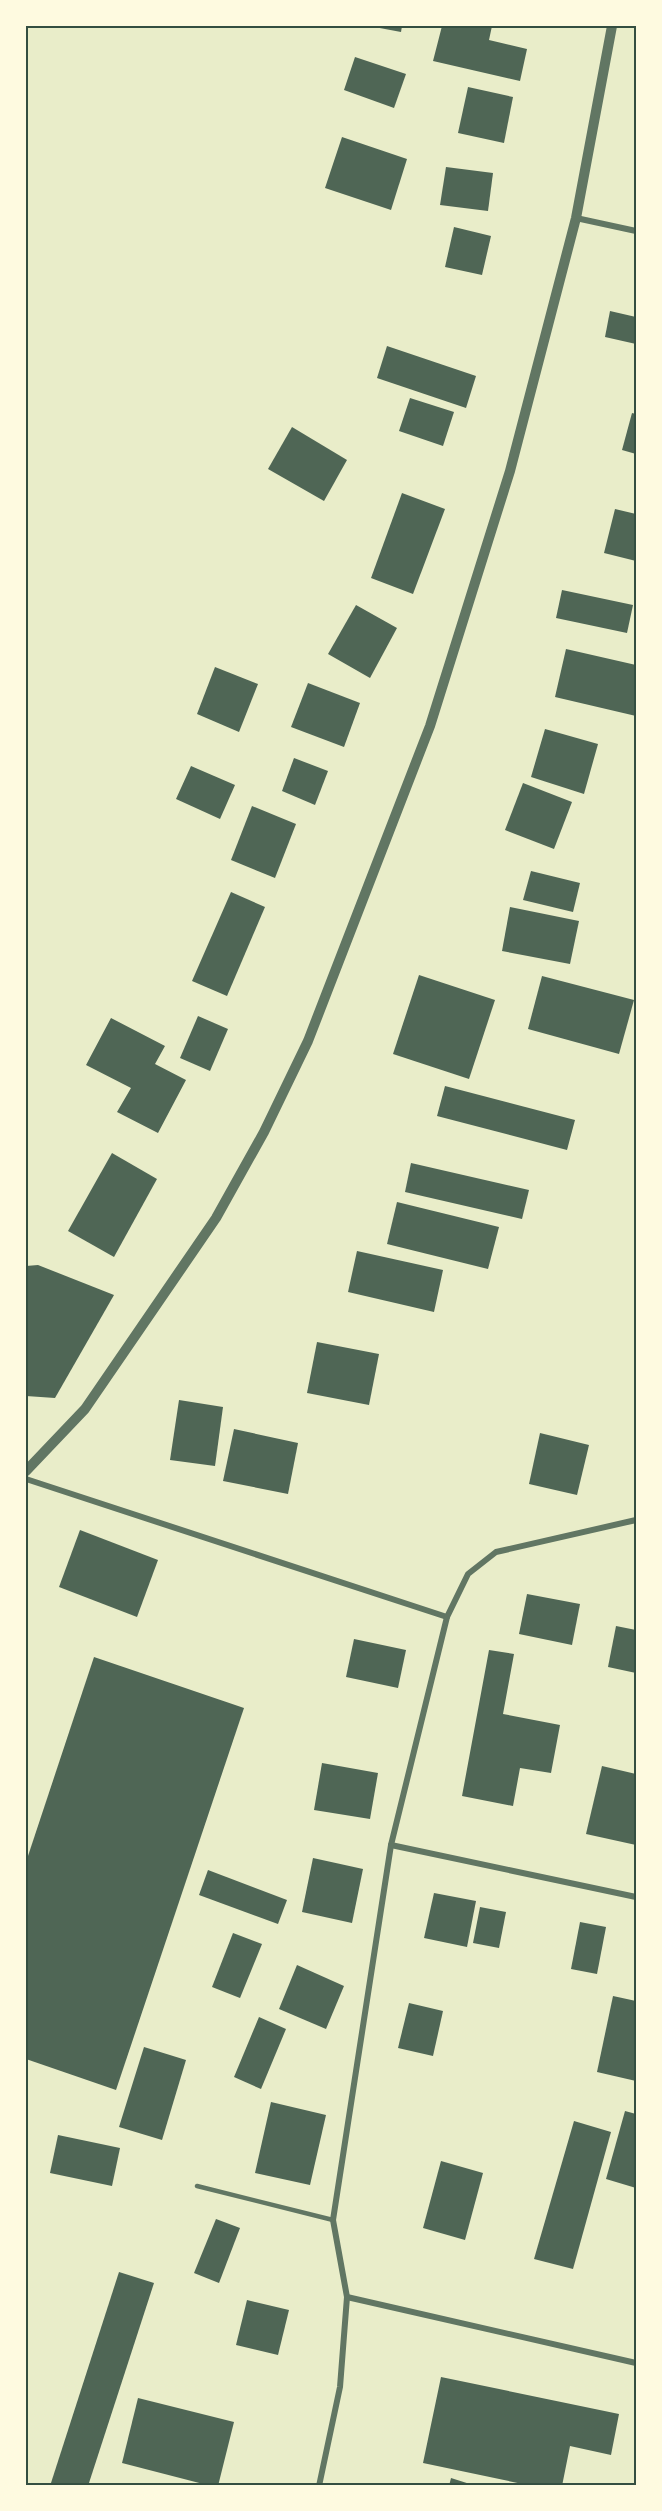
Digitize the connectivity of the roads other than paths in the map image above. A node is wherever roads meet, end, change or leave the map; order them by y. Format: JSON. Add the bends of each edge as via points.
{"nodes":[{"id":1,"x":612,"y":26,"type":"edge"},
{"id":2,"x":576,"y":218,"type":"junction"},
{"id":3,"x":636,"y":231,"type":"edge"},
{"id":4,"x":26,"y":1471,"type":"edge"},
{"id":5,"x":26,"y":1479,"type":"edge"},
{"id":6,"x":636,"y":1520,"type":"edge"},
{"id":7,"x":447,"y":1617,"type":"junction"},
{"id":8,"x":391,"y":1845,"type":"junction"},
{"id":9,"x":636,"y":1897,"type":"edge"},
{"id":10,"x":197,"y":2186,"type":"dead end"},
{"id":11,"x":333,"y":2220,"type":"junction"},
{"id":12,"x":347,"y":2297,"type":"junction"},
{"id":13,"x":636,"y":2363,"type":"edge"},
{"id":14,"x":319,"y":2486,"type":"edge"}],
"edges":[{"from":1,"to":2,"type":"street"},
{"from":2,"to":3,"type":"street"},
{"from":2,"to":4,"type":"street","via":[[510,471],[430,726],[308,1041],[216,1218],[85,1409]]},
{"from":5,"to":7,"type":"street"},
{"from":6,"to":7,"type":"street","via":[[496,1552],[468,1574]]},
{"from":7,"to":8,"type":"street"},
{"from":8,"to":9,"type":"street"},
{"from":8,"to":11,"type":"street"},
{"from":10,"to":11,"type":"lane"},
{"from":11,"to":12,"type":"street"},
{"from":12,"to":13,"type":"street"},
{"from":12,"to":14,"type":"street","via":[[340,2387]]}]}
